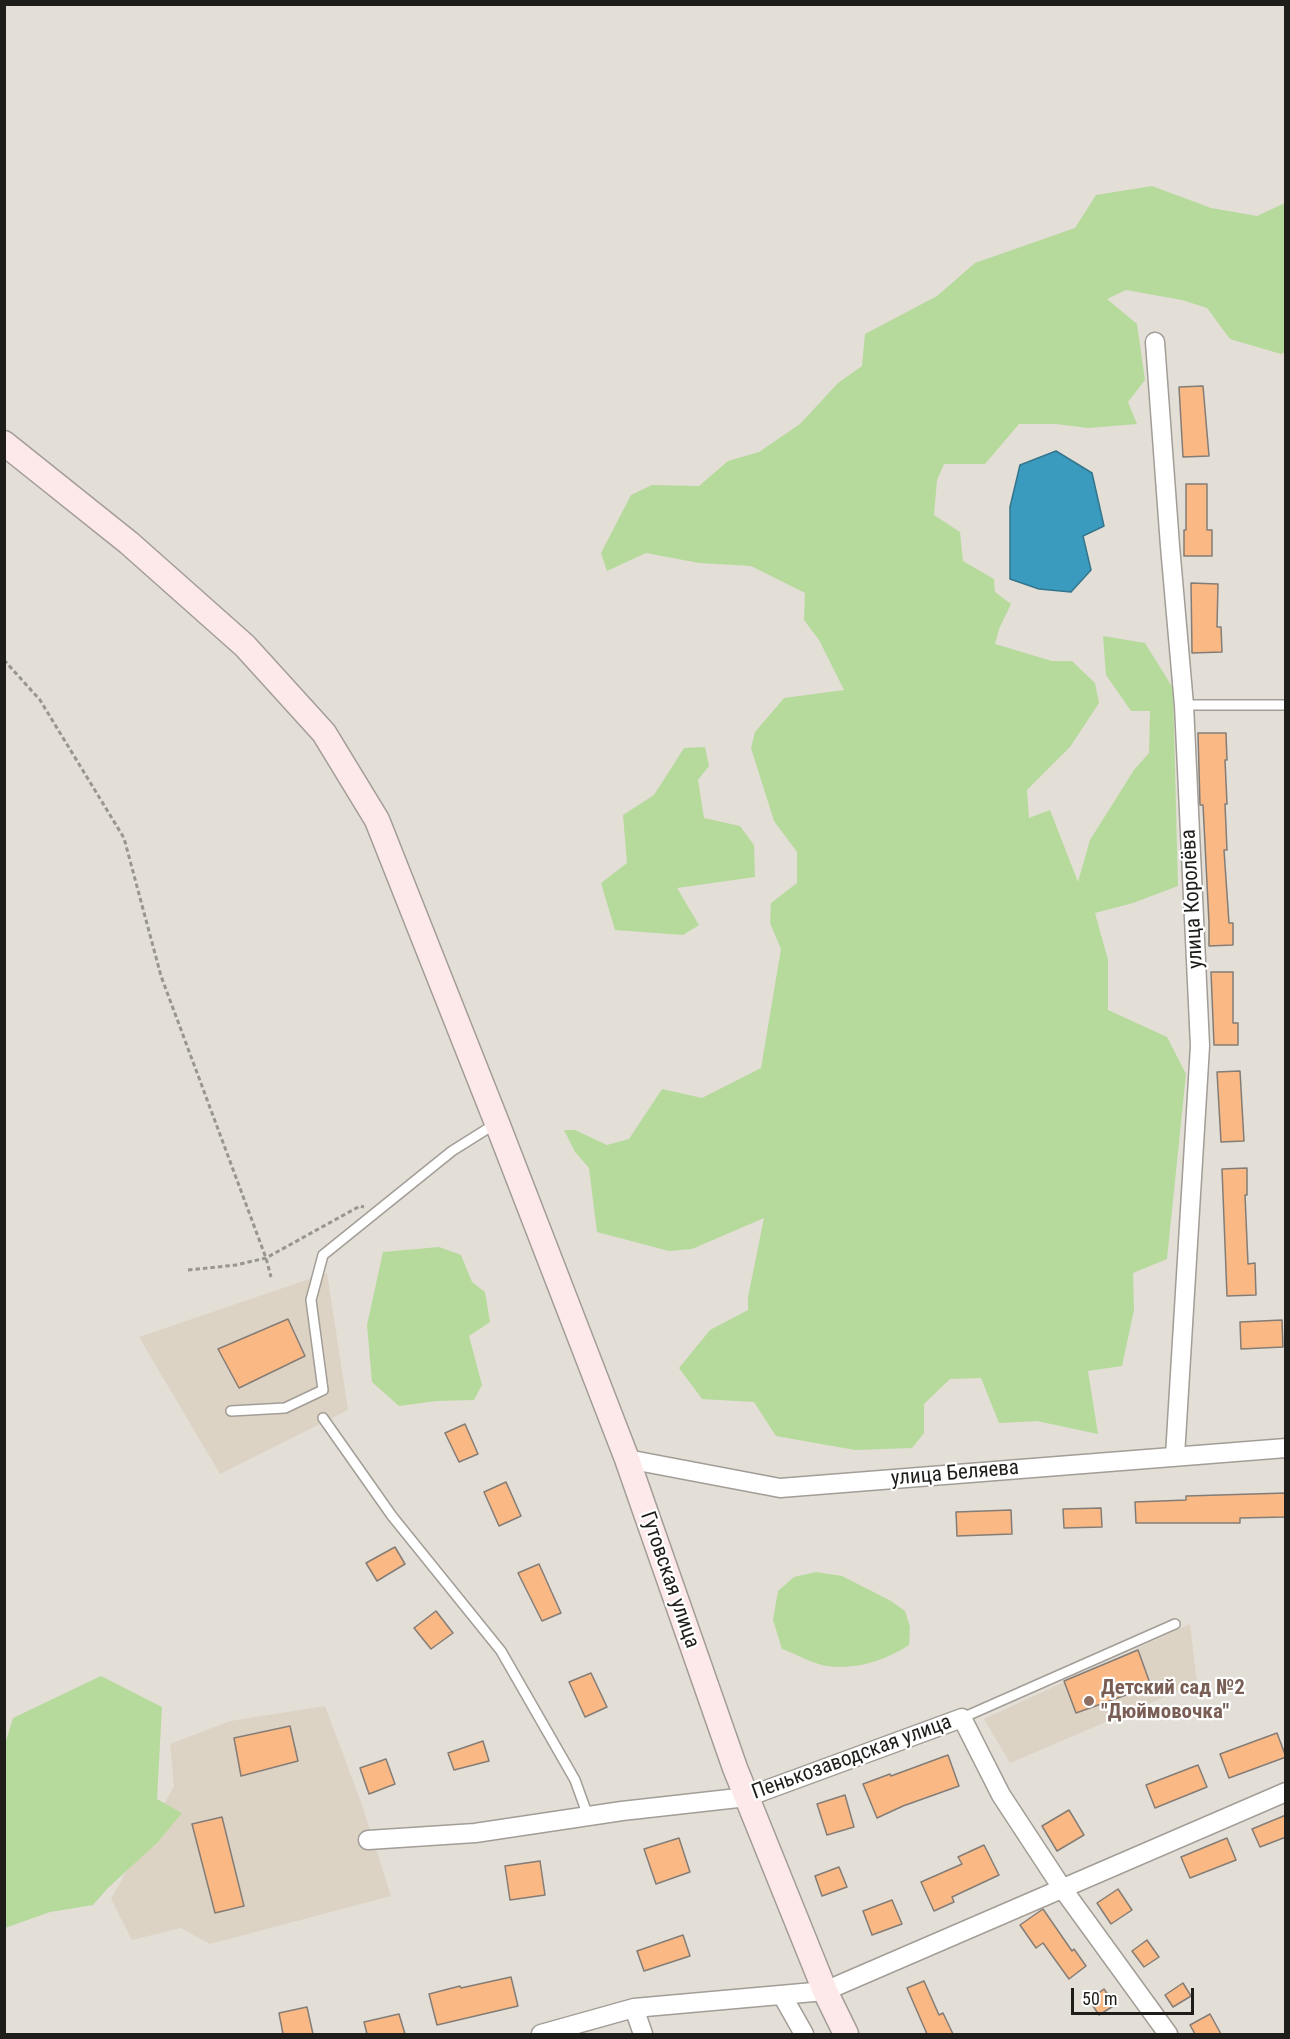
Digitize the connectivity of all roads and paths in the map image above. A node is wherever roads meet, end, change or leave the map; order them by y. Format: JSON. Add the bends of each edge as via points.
{"nodes":[{"id":1,"x":1155,"y":342,"type":"dead end"},
{"id":2,"x":4,"y":443,"type":"edge"},
{"id":3,"x":4,"y":660,"type":"edge"},
{"id":4,"x":1184,"y":705,"type":"junction"},
{"id":5,"x":1286,"y":705,"type":"edge"},
{"id":6,"x":498,"y":1123,"type":"junction"},
{"id":7,"x":377,"y":1211,"type":"junction"},
{"id":8,"x":266,"y":1258,"type":"junction"},
{"id":9,"x":188,"y":1270,"type":"dead end"},
{"id":10,"x":270,"y":1277,"type":"dead end"},
{"id":11,"x":231,"y":1412,"type":"dead end"},
{"id":12,"x":323,"y":1418,"type":"dead end"},
{"id":13,"x":1286,"y":1448,"type":"edge"},
{"id":14,"x":1175,"y":1456,"type":"junction"},
{"id":15,"x":627,"y":1459,"type":"junction"},
{"id":16,"x":1175,"y":1624,"type":"dead end"},
{"id":17,"x":962,"y":1718,"type":"junction"},
{"id":18,"x":1286,"y":1792,"type":"edge"},
{"id":19,"x":747,"y":1797,"type":"junction"},
{"id":20,"x":588,"y":1816,"type":"junction"},
{"id":21,"x":368,"y":1840,"type":"dead end"},
{"id":22,"x":1062,"y":1888,"type":"junction"},
{"id":23,"x":825,"y":1991,"type":"junction"},
{"id":24,"x":782,"y":1995,"type":"junction"},
{"id":25,"x":634,"y":2008,"type":"junction"},
{"id":26,"x":542,"y":2034,"type":"edge"},
{"id":27,"x":643,"y":2034,"type":"edge"},
{"id":28,"x":804,"y":2034,"type":"edge"},
{"id":29,"x":846,"y":2034,"type":"edge"},
{"id":30,"x":1168,"y":2034,"type":"edge"}],
"edges":[{"from":1,"to":4,"type":"street","name":"улица Королёва"},
{"from":2,"to":6,"type":"street","name":"Гутовская улица","via":[[129,543],[245,646],[324,733],[377,820]]},
{"from":3,"to":8,"type":"path","via":[[40,700],[124,838],[161,976]]},
{"from":4,"to":5,"type":"lane"},
{"from":4,"to":14,"type":"street","name":"улица Королёва","via":[[1200,1046]]},
{"from":6,"to":7,"type":"lane","via":[[452,1151]]},
{"from":6,"to":15,"type":"street","name":"Гутовская улица"},
{"from":7,"to":8,"type":"path","via":[[360,1206]]},
{"from":7,"to":11,"type":"lane","via":[[323,1256],[311,1300],[323,1390],[285,1408]]},
{"from":8,"to":9,"type":"path"},
{"from":8,"to":10,"type":"path"},
{"from":12,"to":20,"type":"lane","via":[[392,1516],[501,1651],[575,1780]]},
{"from":13,"to":14,"type":"street","name":"улица Беляева"},
{"from":14,"to":15,"type":"street","name":"улица Беляева","via":[[780,1488]]},
{"from":15,"to":19,"type":"street","name":"Гутовская улица"},
{"from":16,"to":17,"type":"lane"},
{"from":17,"to":19,"type":"street","name":"Пенькозаводская улица"},
{"from":17,"to":22,"type":"street","name":"Пенькозаводская улица","via":[[1001,1796]]},
{"from":18,"to":22,"type":"street"},
{"from":19,"to":20,"type":"street","name":"Пенькозаводская улица"},
{"from":19,"to":23,"type":"street","name":"Гутовская улица"},
{"from":20,"to":21,"type":"street","name":"Пенькозаводская улица","via":[[475,1833]]},
{"from":22,"to":23,"type":"street"},
{"from":22,"to":30,"type":"street","name":"Пенькозаводская улица"},
{"from":23,"to":24,"type":"street"},
{"from":23,"to":29,"type":"street","name":"Гутовская улица"},
{"from":24,"to":25,"type":"street"},
{"from":24,"to":28,"type":"street"},
{"from":25,"to":26,"type":"street"},
{"from":25,"to":27,"type":"street"}]}
